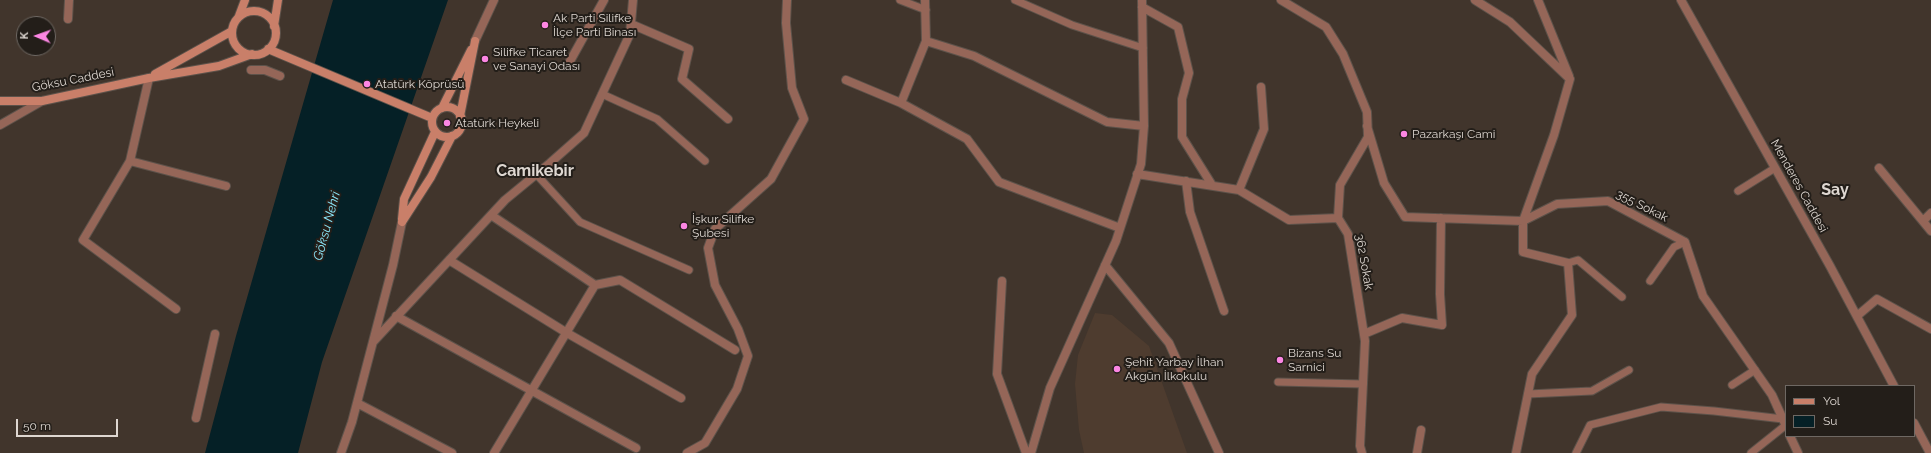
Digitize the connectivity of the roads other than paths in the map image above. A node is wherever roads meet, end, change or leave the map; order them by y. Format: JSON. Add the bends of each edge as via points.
{"nodes":[{"id":1,"x":69,"y":0,"type":"edge"},
{"id":2,"x":245,"y":0,"type":"edge"},
{"id":3,"x":278,"y":0,"type":"edge"},
{"id":4,"x":494,"y":0,"type":"edge"},
{"id":5,"x":604,"y":0,"type":"edge"},
{"id":6,"x":633,"y":0,"type":"edge"},
{"id":7,"x":787,"y":0,"type":"edge"},
{"id":8,"x":900,"y":0,"type":"edge"},
{"id":9,"x":925,"y":0,"type":"edge"},
{"id":10,"x":1015,"y":0,"type":"edge"},
{"id":11,"x":1281,"y":0,"type":"edge"},
{"id":12,"x":1475,"y":0,"type":"edge"},
{"id":13,"x":1538,"y":0,"type":"edge"},
{"id":14,"x":1681,"y":0,"type":"edge"},
{"id":15,"x":1686,"y":0,"type":"edge"},
{"id":16,"x":1142,"y":3,"type":"edge"},
{"id":17,"x":926,"y":10,"type":"junction"},
{"id":18,"x":1689,"y":14,"type":"junction"},
{"id":19,"x":240,"y":16,"type":"junction"},
{"id":20,"x":68,"y":19,"type":"dead end"},
{"id":21,"x":631,"y":24,"type":"junction"},
{"id":22,"x":274,"y":26,"type":"junction"},
{"id":23,"x":232,"y":31,"type":"junction"},
{"id":24,"x":475,"y":41,"type":"junction"},
{"id":25,"x":926,"y":41,"type":"junction"},
{"id":26,"x":1143,"y":48,"type":"junction"},
{"id":27,"x":268,"y":49,"type":"junction"},
{"id":28,"x":252,"y":54,"type":"junction"},
{"id":29,"x":569,"y":63,"type":"dead end"},
{"id":30,"x":251,"y":70,"type":"dead end"},
{"id":31,"x":280,"y":76,"type":"dead end"},
{"id":32,"x":149,"y":78,"type":"junction"},
{"id":33,"x":1570,"y":79,"type":"junction"},
{"id":34,"x":846,"y":80,"type":"dead end"},
{"id":35,"x":1261,"y":86,"type":"dead end"},
{"id":36,"x":602,"y":94,"type":"junction"},
{"id":37,"x":0,"y":101,"type":"edge"},
{"id":38,"x":42,"y":101,"type":"junction"},
{"id":39,"x":901,"y":103,"type":"junction"},
{"id":40,"x":442,"y":108,"type":"junction"},
{"id":41,"x":460,"y":116,"type":"junction"},
{"id":42,"x":432,"y":118,"type":"junction"},
{"id":43,"x":728,"y":119,"type":"dead end"},
{"id":44,"x":0,"y":125,"type":"edge"},
{"id":45,"x":1144,"y":126,"type":"junction"},
{"id":46,"x":1368,"y":126,"type":"junction"},
{"id":47,"x":435,"y":132,"type":"junction"},
{"id":48,"x":452,"y":136,"type":"junction"},
{"id":49,"x":130,"y":161,"type":"junction"},
{"id":50,"x":705,"y":162,"type":"dead end"},
{"id":51,"x":1776,"y":168,"type":"junction"},
{"id":52,"x":1880,"y":168,"type":"dead end"},
{"id":53,"x":536,"y":174,"type":"junction"},
{"id":54,"x":1138,"y":174,"type":"junction"},
{"id":55,"x":1186,"y":181,"type":"junction"},
{"id":56,"x":1212,"y":185,"type":"junction"},
{"id":57,"x":226,"y":186,"type":"dead end"},
{"id":58,"x":1239,"y":190,"type":"junction"},
{"id":59,"x":1738,"y":191,"type":"dead end"},
{"id":60,"x":1931,"y":213,"type":"edge"},
{"id":61,"x":491,"y":215,"type":"junction"},
{"id":62,"x":1338,"y":218,"type":"junction"},
{"id":63,"x":1441,"y":218,"type":"junction"},
{"id":64,"x":1523,"y":221,"type":"junction"},
{"id":65,"x":1923,"y":221,"type":"junction"},
{"id":66,"x":402,"y":222,"type":"junction"},
{"id":67,"x":1120,"y":228,"type":"junction"},
{"id":68,"x":1931,"y":231,"type":"edge"},
{"id":69,"x":1685,"y":242,"type":"junction"},
{"id":70,"x":449,"y":260,"type":"junction"},
{"id":71,"x":1568,"y":263,"type":"junction"},
{"id":72,"x":1105,"y":265,"type":"junction"},
{"id":73,"x":689,"y":270,"type":"dead end"},
{"id":74,"x":1002,"y":281,"type":"dead end"},
{"id":75,"x":1650,"y":281,"type":"dead end"},
{"id":76,"x":595,"y":286,"type":"junction"},
{"id":77,"x":1622,"y":297,"type":"dead end"},
{"id":78,"x":176,"y":309,"type":"dead end"},
{"id":79,"x":1224,"y":311,"type":"dead end"},
{"id":80,"x":396,"y":316,"type":"junction"},
{"id":81,"x":1857,"y":316,"type":"junction"},
{"id":82,"x":1931,"y":328,"type":"edge"},
{"id":83,"x":567,"y":333,"type":"junction"},
{"id":84,"x":215,"y":334,"type":"dead end"},
{"id":85,"x":1364,"y":334,"type":"junction"},
{"id":86,"x":373,"y":342,"type":"junction"},
{"id":87,"x":735,"y":350,"type":"dead end"},
{"id":88,"x":1629,"y":370,"type":"dead end"},
{"id":89,"x":1755,"y":370,"type":"junction"},
{"id":90,"x":1278,"y":382,"type":"dead end"},
{"id":91,"x":1363,"y":384,"type":"junction"},
{"id":92,"x":1732,"y":385,"type":"dead end"},
{"id":93,"x":1893,"y":385,"type":"edge"},
{"id":94,"x":532,"y":391,"type":"junction"},
{"id":95,"x":1528,"y":394,"type":"junction"},
{"id":96,"x":681,"y":398,"type":"dead end"},
{"id":97,"x":357,"y":403,"type":"junction"},
{"id":98,"x":196,"y":418,"type":"dead end"},
{"id":99,"x":1785,"y":423,"type":"edge"},
{"id":100,"x":1915,"y":424,"type":"edge"},
{"id":101,"x":1421,"y":430,"type":"dead end"},
{"id":102,"x":1790,"y":437,"type":"edge"},
{"id":103,"x":636,"y":448,"type":"dead end"},
{"id":104,"x":341,"y":453,"type":"edge"},
{"id":105,"x":452,"y":453,"type":"edge"},
{"id":106,"x":494,"y":453,"type":"edge"},
{"id":107,"x":687,"y":453,"type":"edge"},
{"id":108,"x":1026,"y":453,"type":"edge"},
{"id":109,"x":1031,"y":453,"type":"edge"},
{"id":110,"x":1219,"y":453,"type":"edge"},
{"id":111,"x":1362,"y":453,"type":"edge"},
{"id":112,"x":1417,"y":453,"type":"edge"},
{"id":113,"x":1516,"y":453,"type":"edge"},
{"id":114,"x":1576,"y":453,"type":"edge"},
{"id":115,"x":1751,"y":453,"type":"edge"},
{"id":116,"x":1798,"y":453,"type":"edge"},
{"id":117,"x":1930,"y":453,"type":"edge"}],
"edges":[{"from":1,"to":20,"type":"street"},
{"from":2,"to":19,"type":"main road"},
{"from":3,"to":22,"type":"main road"},
{"from":4,"to":24,"type":"street"},
{"from":5,"to":29,"type":"street"},
{"from":6,"to":21,"type":"street"},
{"from":7,"to":107,"type":"street","via":[[786,23],[792,88],[804,119],[771,179],[715,229],[708,248],[715,285],[738,329],[748,356],[736,389],[705,443]]},
{"from":8,"to":17,"type":"lane"},
{"from":9,"to":17,"type":"street"},
{"from":10,"to":26,"type":"lane","via":[[1072,25]]},
{"from":11,"to":46,"type":"street","via":[[1326,27],[1342,54],[1367,112]]},
{"from":12,"to":33,"type":"street","via":[[1510,22]]},
{"from":13,"to":33,"type":"street"},
{"from":14,"to":18,"type":"street","name":"Menderes Caddesi"},
{"from":15,"to":18,"type":"street"},
{"from":16,"to":26,"type":"street"},
{"from":16,"to":56,"type":"street","via":[[1178,27],[1188,73],[1182,99],[1182,137]]},
{"from":17,"to":25,"type":"street"},
{"from":18,"to":51,"type":"street","name":"Menderes Caddesi"},
{"from":19,"to":22,"type":"main road","via":[[247,12],[260,12],[270,19]]},
{"from":19,"to":23,"type":"main road"},
{"from":21,"to":36,"type":"street","via":[[630,34]]},
{"from":21,"to":43,"type":"street","via":[[689,49],[682,79]]},
{"from":22,"to":27,"type":"main road","via":[[273,43]]},
{"from":23,"to":28,"type":"main road","via":[[237,47]]},
{"from":23,"to":32,"type":"main road","name":"Göksu Caddesi"},
{"from":24,"to":40,"type":"main road"},
{"from":24,"to":41,"type":"main road"},
{"from":25,"to":39,"type":"street"},
{"from":25,"to":45,"type":"street","via":[[974,56],[1107,122]]},
{"from":26,"to":45,"type":"street"},
{"from":27,"to":28,"type":"main road"},
{"from":27,"to":42,"type":"main road"},
{"from":28,"to":32,"type":"main road","name":"Göksu Caddesi","via":[[219,66]]},
{"from":30,"to":31,"type":"street","via":[[265,70]]},
{"from":32,"to":38,"type":"main road","name":"Göksu Caddesi"},
{"from":32,"to":49,"type":"street"},
{"from":33,"to":64,"type":"street","via":[[1554,135]]},
{"from":34,"to":39,"type":"street"},
{"from":35,"to":58,"type":"street","via":[[1264,129]]},
{"from":36,"to":50,"type":"lane","via":[[657,120]]},
{"from":36,"to":53,"type":"street","via":[[584,133]]},
{"from":37,"to":38,"type":"main road","name":"Göksu Caddesi"},
{"from":38,"to":44,"type":"street"},
{"from":39,"to":67,"type":"street","via":[[967,139],[999,182]]},
{"from":40,"to":41,"type":"main road","via":[[456,110]]},
{"from":40,"to":42,"type":"main road"},
{"from":41,"to":48,"type":"main road","via":[[460,130]]},
{"from":42,"to":47,"type":"main road"},
{"from":45,"to":54,"type":"street"},
{"from":46,"to":62,"type":"street","via":[[1368,137],[1340,185]]},
{"from":46,"to":63,"type":"street","name":"355 Sokak","via":[[1384,183],[1405,216]]},
{"from":47,"to":48,"type":"main road","via":[[448,138]]},
{"from":47,"to":66,"type":"main road","via":[[404,199]]},
{"from":48,"to":66,"type":"main road","via":[[431,177]]},
{"from":49,"to":57,"type":"street"},
{"from":49,"to":78,"type":"street","via":[[83,240]]},
{"from":51,"to":59,"type":"lane"},
{"from":51,"to":81,"type":"street","name":"Menderes Caddesi"},
{"from":52,"to":65,"type":"street"},
{"from":53,"to":61,"type":"street"},
{"from":53,"to":73,"type":"lane","via":[[580,222]]},
{"from":54,"to":55,"type":"street"},
{"from":54,"to":67,"type":"street"},
{"from":55,"to":56,"type":"street"},
{"from":55,"to":79,"type":"street","via":[[1190,212]]},
{"from":56,"to":58,"type":"street"},
{"from":58,"to":62,"type":"street","via":[[1289,220]]},
{"from":60,"to":65,"type":"street"},
{"from":61,"to":70,"type":"street"},
{"from":61,"to":76,"type":"street"},
{"from":62,"to":85,"type":"street","name":"362 Sokak","via":[[1348,234]]},
{"from":63,"to":64,"type":"street","name":"355 Sokak"},
{"from":63,"to":85,"type":"street","via":[[1442,325],[1402,318]]},
{"from":64,"to":69,"type":"street","name":"355 Sokak","via":[[1558,204],[1608,201]]},
{"from":64,"to":71,"type":"street","via":[[1523,252]]},
{"from":65,"to":68,"type":"street"},
{"from":66,"to":86,"type":"street"},
{"from":67,"to":72,"type":"street"},
{"from":69,"to":75,"type":"lane","via":[[1674,247]]},
{"from":69,"to":89,"type":"street","via":[[1703,296]]},
{"from":70,"to":80,"type":"street"},
{"from":70,"to":83,"type":"street"},
{"from":71,"to":77,"type":"lane","via":[[1578,260]]},
{"from":71,"to":95,"type":"street","via":[[1572,315],[1532,374]]},
{"from":72,"to":109,"type":"street","via":[[1050,388]]},
{"from":72,"to":110,"type":"street","via":[[1169,343]]},
{"from":74,"to":108,"type":"street","via":[[997,374]]},
{"from":76,"to":83,"type":"street"},
{"from":76,"to":87,"type":"street","via":[[620,280]]},
{"from":80,"to":86,"type":"street"},
{"from":80,"to":94,"type":"street"},
{"from":81,"to":82,"type":"street","via":[[1877,299]]},
{"from":81,"to":93,"type":"street","name":"Menderes Caddesi"},
{"from":83,"to":94,"type":"street"},
{"from":83,"to":96,"type":"street"},
{"from":84,"to":98,"type":"street"},
{"from":85,"to":91,"type":"street","name":"362 Sokak"},
{"from":86,"to":97,"type":"street"},
{"from":88,"to":95,"type":"lane","via":[[1592,391]]},
{"from":89,"to":92,"type":"lane"},
{"from":89,"to":99,"type":"street","via":[[1772,394]]},
{"from":90,"to":91,"type":"lane"},
{"from":91,"to":111,"type":"street","name":"362 Sokak","via":[[1360,446]]},
{"from":94,"to":103,"type":"street"},
{"from":94,"to":106,"type":"street"},
{"from":95,"to":113,"type":"street"},
{"from":97,"to":104,"type":"street"},
{"from":97,"to":105,"type":"street"},
{"from":99,"to":114,"type":"lane","via":[[1714,411],[1661,407],[1590,425]]},
{"from":99,"to":115,"type":"lane"},
{"from":100,"to":117,"type":"street"},
{"from":101,"to":112,"type":"street"},
{"from":102,"to":116,"type":"street"}]}
